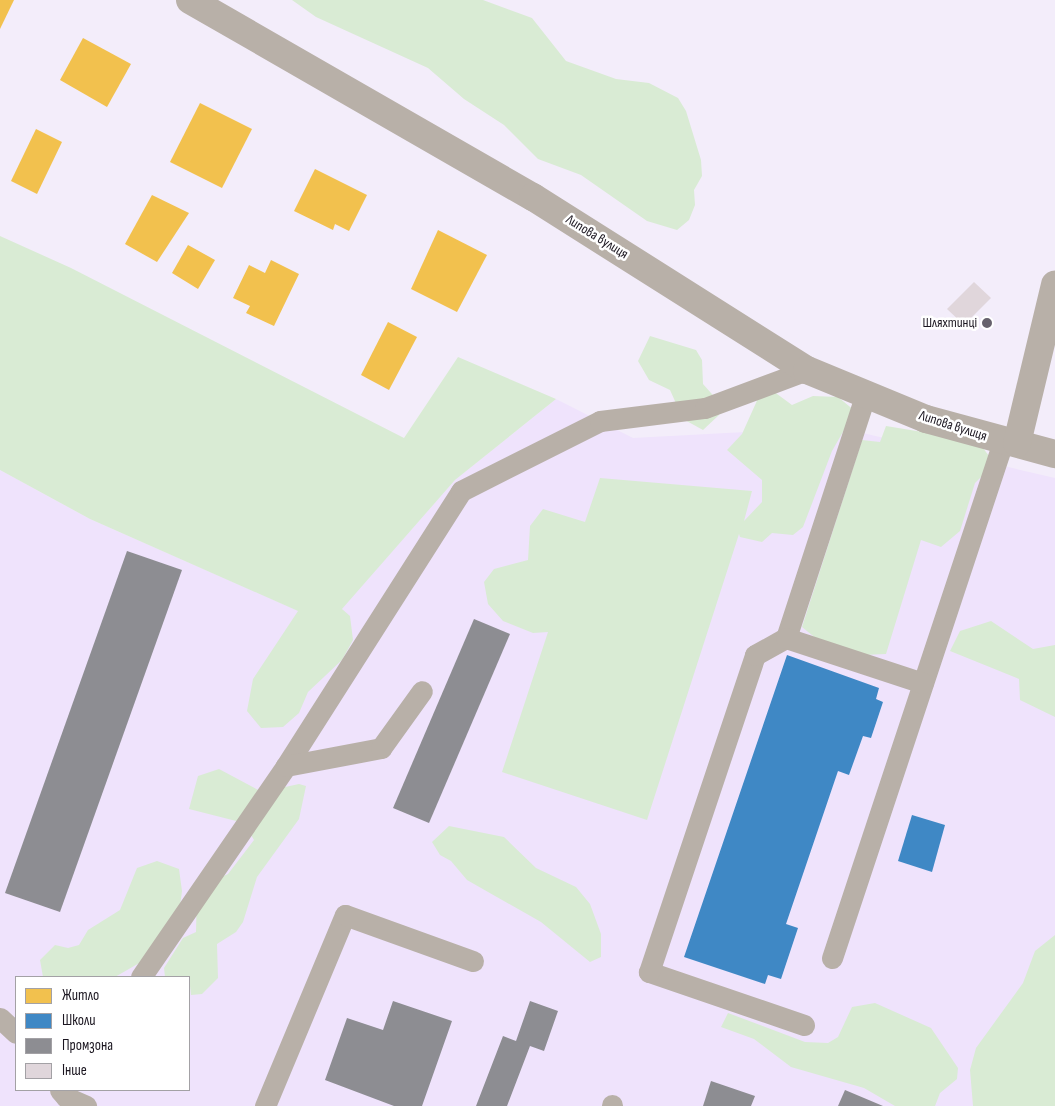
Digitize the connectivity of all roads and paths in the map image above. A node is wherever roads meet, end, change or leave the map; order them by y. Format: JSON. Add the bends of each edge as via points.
{"nodes":[{"id":1,"x":190,"y":0,"type":"edge"},
{"id":2,"x":1055,"y":285,"type":"edge"},
{"id":3,"x":807,"y":370,"type":"junction"},
{"id":4,"x":866,"y":393,"type":"junction"},
{"id":5,"x":1010,"y":442,"type":"junction"},
{"id":6,"x":1055,"y":454,"type":"edge"},
{"id":7,"x":786,"y":638,"type":"junction"},
{"id":8,"x":923,"y":683,"type":"junction"},
{"id":9,"x":422,"y":691,"type":"dead end"},
{"id":10,"x":286,"y":766,"type":"junction"},
{"id":11,"x":832,"y":958,"type":"dead end"},
{"id":12,"x":474,"y":961,"type":"dead end"},
{"id":13,"x":142,"y":976,"type":"edge"},
{"id":14,"x":0,"y":1018,"type":"edge"},
{"id":15,"x":804,"y":1025,"type":"dead end"},
{"id":16,"x":15,"y":1033,"type":"edge"},
{"id":17,"x":64,"y":1096,"type":"edge"},
{"id":18,"x":86,"y":1106,"type":"edge"},
{"id":19,"x":265,"y":1106,"type":"edge"}],
"edges":[{"from":1,"to":3,"type":"street","name":"Липова вулиця","via":[[533,197]]},
{"from":2,"to":5,"type":"street"},
{"from":3,"to":4,"type":"street","name":"Липова вулиця"},
{"from":3,"to":10,"type":"lane","via":[[705,408],[600,421],[460,491]]},
{"from":4,"to":5,"type":"street","name":"Липова вулиця","via":[[926,418]]},
{"from":4,"to":7,"type":"lane"},
{"from":5,"to":6,"type":"street","name":"Липова вулиця"},
{"from":5,"to":8,"type":"lane"},
{"from":7,"to":8,"type":"lane"},
{"from":7,"to":15,"type":"lane","via":[[755,655],[649,972]]},
{"from":8,"to":11,"type":"lane"},
{"from":9,"to":10,"type":"lane","via":[[381,748]]},
{"from":10,"to":13,"type":"lane"},
{"from":12,"to":19,"type":"lane","via":[[345,915]]},
{"from":14,"to":16,"type":"lane"},
{"from":17,"to":18,"type":"lane"}]}
